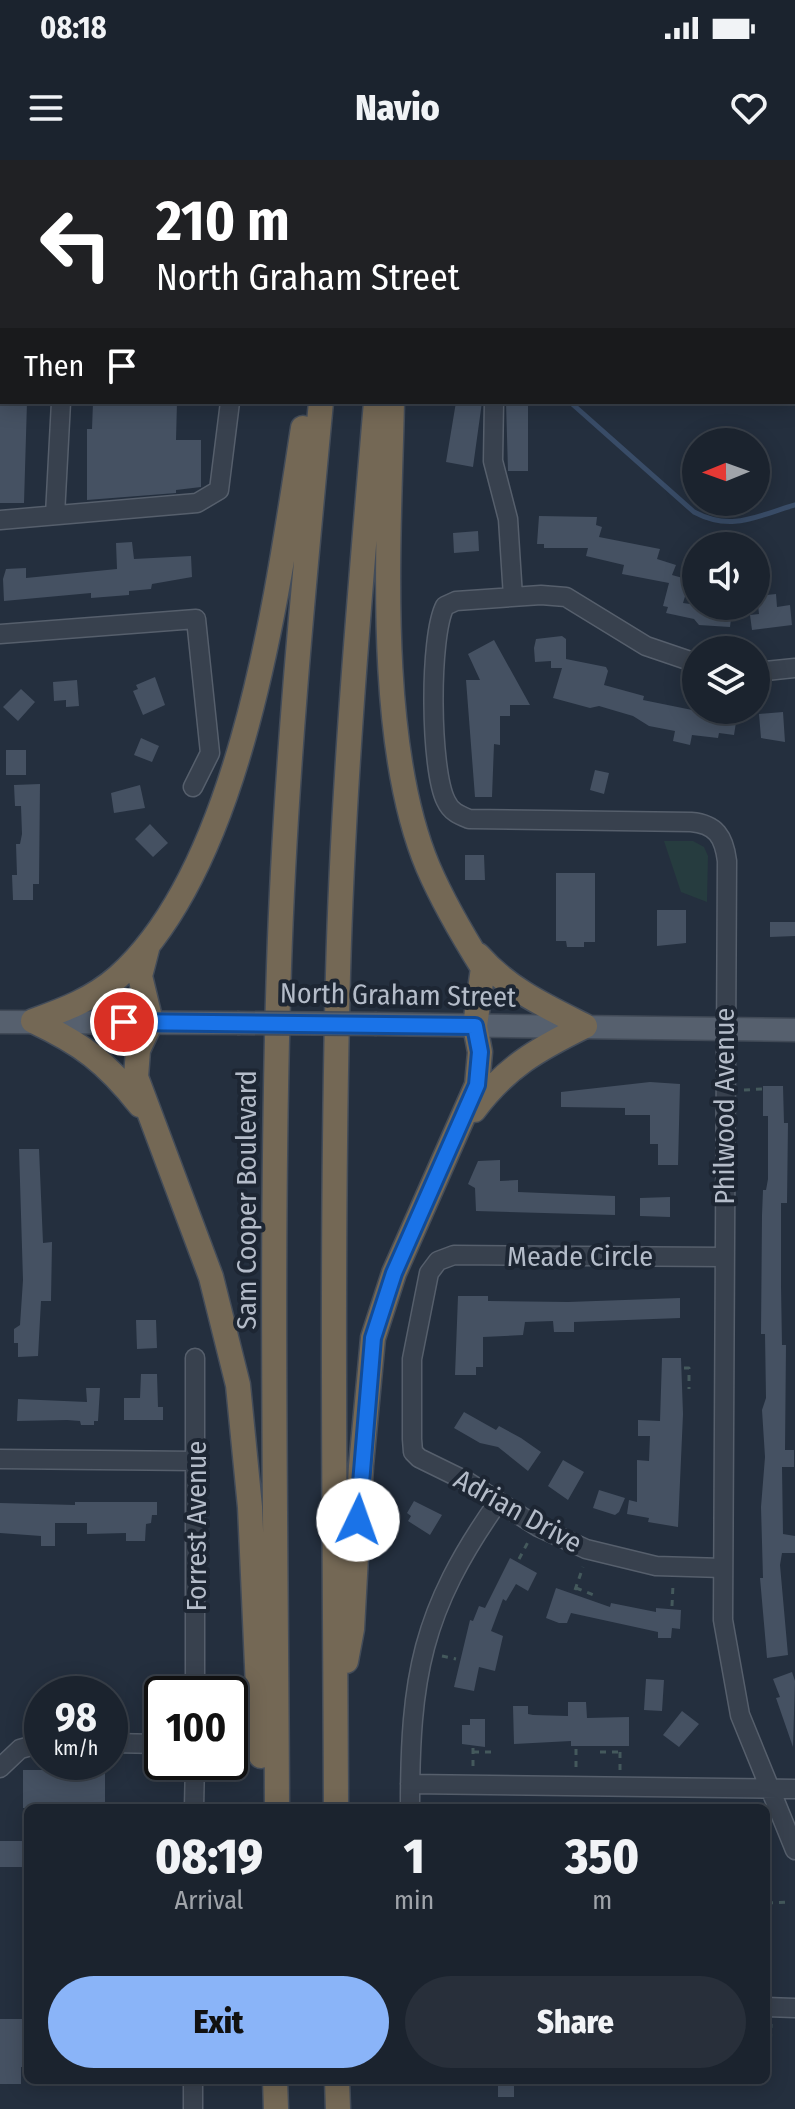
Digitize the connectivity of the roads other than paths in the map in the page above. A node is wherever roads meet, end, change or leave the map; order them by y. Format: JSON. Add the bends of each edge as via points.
{"nodes":[{"id":1,"x":61,"y":404,"type":"edge"},
{"id":2,"x":230,"y":404,"type":"edge"},
{"id":3,"x":307,"y":404,"type":"edge"},
{"id":4,"x":321,"y":404,"type":"edge"},
{"id":5,"x":376,"y":404,"type":"edge"},
{"id":6,"x":392,"y":404,"type":"edge"},
{"id":7,"x":494,"y":404,"type":"edge"},
{"id":8,"x":55,"y":515,"type":"junction"},
{"id":9,"x":0,"y":520,"type":"edge"},
{"id":10,"x":513,"y":597,"type":"junction"},
{"id":11,"x":0,"y":634,"type":"edge"},
{"id":12,"x":682,"y":658,"type":"edge"},
{"id":13,"x":795,"y":668,"type":"edge"},
{"id":14,"x":770,"y":671,"type":"edge"},
{"id":15,"x":193,"y":787,"type":"dead end"},
{"id":16,"x":467,"y":942,"type":"junction"},
{"id":17,"x":148,"y":945,"type":"junction"},
{"id":18,"x":33,"y":1021,"type":"junction"},
{"id":19,"x":0,"y":1022,"type":"edge"},
{"id":20,"x":151,"y":1022,"type":"junction"},
{"id":21,"x":475,"y":1026,"type":"junction"},
{"id":22,"x":585,"y":1026,"type":"junction"},
{"id":23,"x":724,"y":1029,"type":"junction"},
{"id":24,"x":795,"y":1030,"type":"edge"},
{"id":25,"x":151,"y":1120,"type":"junction"},
{"id":26,"x":461,"y":1128,"type":"junction"},
{"id":27,"x":724,"y":1257,"type":"junction"},
{"id":28,"x":195,"y":1358,"type":"dead end"},
{"id":29,"x":413,"y":1452,"type":"joint"},
{"id":30,"x":0,"y":1459,"type":"edge"},
{"id":31,"x":197,"y":1461,"type":"junction"},
{"id":32,"x":498,"y":1502,"type":"junction"},
{"id":33,"x":723,"y":1568,"type":"junction"},
{"id":34,"x":195,"y":1676,"type":"edge"},
{"id":35,"x":336,"y":1711,"type":"junction"},
{"id":36,"x":24,"y":1748,"type":"edge"},
{"id":37,"x":0,"y":1768,"type":"edge"},
{"id":38,"x":195,"y":1780,"type":"edge"},
{"id":39,"x":410,"y":1784,"type":"junction"},
{"id":40,"x":770,"y":1788,"type":"junction"},
{"id":41,"x":795,"y":1789,"type":"edge"},
{"id":42,"x":194,"y":1804,"type":"edge"},
{"id":43,"x":263,"y":1804,"type":"edge"},
{"id":44,"x":277,"y":1804,"type":"edge"},
{"id":45,"x":336,"y":1804,"type":"edge"},
{"id":46,"x":410,"y":1804,"type":"edge"},
{"id":47,"x":795,"y":1850,"type":"edge"},
{"id":48,"x":795,"y":2008,"type":"edge"},
{"id":49,"x":770,"y":2015,"type":"edge"},
{"id":50,"x":193,"y":2084,"type":"edge"},
{"id":51,"x":276,"y":2084,"type":"edge"},
{"id":52,"x":337,"y":2084,"type":"edge"},
{"id":53,"x":193,"y":2109,"type":"edge"},
{"id":54,"x":277,"y":2109,"type":"edge"},
{"id":55,"x":338,"y":2109,"type":"edge"}],
"edges":[{"from":1,"to":8,"type":"street"},
{"from":2,"to":8,"type":"street","via":[[219,490],[197,503]]},
{"from":3,"to":17,"type":"highway","via":[[248,724],[183,895]]},
{"from":4,"to":44,"type":"highway","name":"Sam Cooper Boulevard","via":[[296,670],[279,962],[274,1164]]},
{"from":5,"to":35,"type":"highway","via":[[350,713],[338,971]]},
{"from":6,"to":16,"type":"highway","via":[[389,563],[395,712],[413,820],[428,866]]},
{"from":7,"to":10,"type":"street","via":[[493,461],[508,519]]},
{"from":8,"to":9,"type":"street"},
{"from":10,"to":12,"type":"street","via":[[566,597],[646,646]]},
{"from":10,"to":23,"type":"street","name":"Philwood Avenue","via":[[445,606],[435,635],[437,756],[446,803],[469,819],[712,826],[723,839],[727,861]]},
{"from":11,"to":15,"type":"street","via":[[196,619],[210,753]]},
{"from":13,"to":14,"type":"street"},
{"from":16,"to":21,"type":"highway","via":[[483,968]]},
{"from":16,"to":22,"type":"highway","via":[[497,976]]},
{"from":17,"to":18,"type":"highway","via":[[118,977],[82,1003]]},
{"from":17,"to":20,"type":"highway","via":[[140,976]]},
{"from":18,"to":19,"type":"main road","name":"North Graham Street"},
{"from":18,"to":20,"type":"main road","name":"North Graham Street"},
{"from":18,"to":25,"type":"highway","via":[[79,1043],[118,1078]]},
{"from":20,"to":21,"type":"main road","name":"North Graham Street","bridge":true},
{"from":20,"to":25,"type":"highway","via":[[138,1050],[136,1077]]},
{"from":21,"to":22,"type":"main road","name":"North Graham Street"},
{"from":21,"to":26,"type":"highway","via":[[480,1052],[477,1085]]},
{"from":22,"to":23,"type":"main road","name":"North Graham Street"},
{"from":22,"to":26,"type":"highway","via":[[535,1051],[496,1080]]},
{"from":23,"to":24,"type":"main road","name":"North Graham Street"},
{"from":23,"to":27,"type":"street","name":"Philwood Avenue"},
{"from":25,"to":43,"type":"highway","via":[[211,1277],[238,1385],[250,1507]]},
{"from":26,"to":35,"type":"highway","via":[[394,1273],[373,1338],[352,1629]]},
{"from":27,"to":29,"type":"street","name":"Meade Circle","via":[[454,1255],[438,1261],[429,1273],[415,1333]]},
{"from":27,"to":33,"type":"street","name":"Philwood Avenue"},
{"from":28,"to":31,"type":"street","name":"Forrest Avenue"},
{"from":29,"to":32,"type":"street","name":"Adrian Drive"},
{"from":30,"to":31,"type":"street"},
{"from":31,"to":34,"type":"street","name":"Forrest Avenue"},
{"from":32,"to":33,"type":"street","name":"Adrian Drive","via":[[555,1536],[608,1556],[656,1566]]},
{"from":32,"to":39,"type":"street","via":[[460,1558],[427,1634],[414,1686]]},
{"from":33,"to":40,"type":"street","name":"Philwood Avenue","via":[[723,1620],[734,1690]]},
{"from":35,"to":45,"type":"highway"},
{"from":36,"to":37,"type":"street"},
{"from":38,"to":42,"type":"street"},
{"from":39,"to":40,"type":"street"},
{"from":39,"to":46,"type":"street"},
{"from":40,"to":41,"type":"street"},
{"from":40,"to":47,"type":"street","name":"Philwood Avenue"},
{"from":48,"to":49,"type":"street"},
{"from":50,"to":53,"type":"street"},
{"from":51,"to":54,"type":"highway"},
{"from":52,"to":55,"type":"highway"}]}
